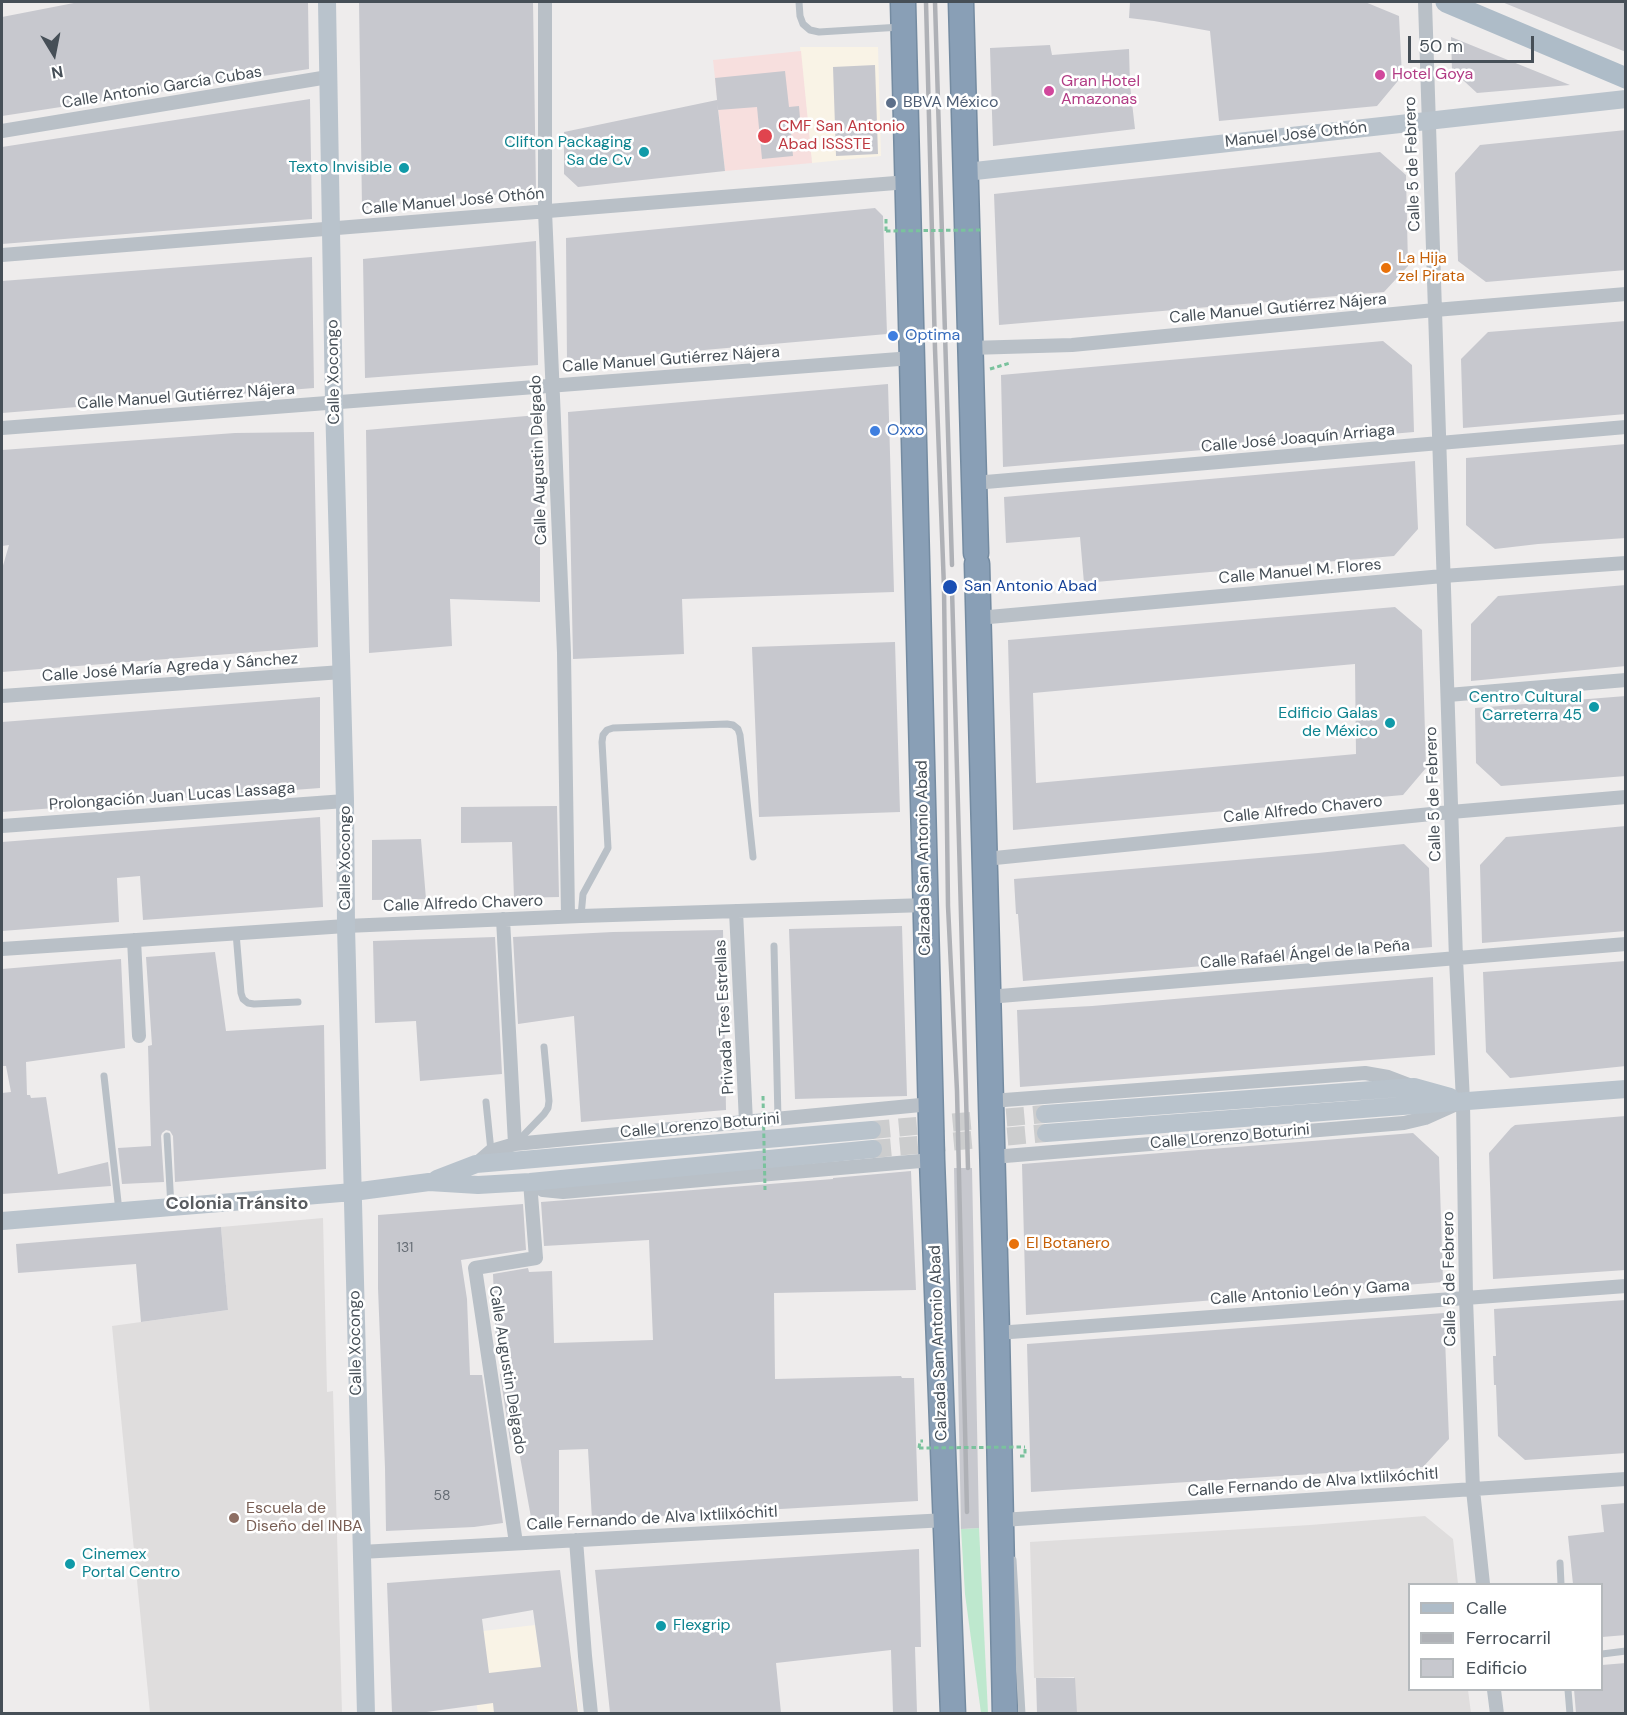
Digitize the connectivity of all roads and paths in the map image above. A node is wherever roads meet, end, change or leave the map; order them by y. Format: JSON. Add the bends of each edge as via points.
{"nodes":[{"id":1,"x":327,"y":2,"type":"edge"},
{"id":2,"x":545,"y":2,"type":"edge"},
{"id":3,"x":799,"y":2,"type":"edge"},
{"id":4,"x":903,"y":2,"type":"edge"},
{"id":5,"x":961,"y":2,"type":"edge"},
{"id":6,"x":1425,"y":2,"type":"edge"},
{"id":7,"x":1446,"y":2,"type":"edge"},
{"id":8,"x":904,"y":27,"type":"junction"},
{"id":9,"x":328,"y":77,"type":"junction"},
{"id":10,"x":1626,"y":78,"type":"edge"},
{"id":11,"x":1626,"y":99,"type":"edge"},
{"id":12,"x":1428,"y":120,"type":"junction"},
{"id":13,"x":2,"y":131,"type":"edge"},
{"id":14,"x":966,"y":172,"type":"junction"},
{"id":15,"x":908,"y":182,"type":"junction"},
{"id":16,"x":545,"y":211,"type":"junction"},
{"id":17,"x":886,"y":216,"type":"dead end"},
{"id":18,"x":331,"y":228,"type":"junction"},
{"id":19,"x":981,"y":230,"type":"dead end"},
{"id":20,"x":2,"y":255,"type":"edge"},
{"id":21,"x":1626,"y":294,"type":"edge"},
{"id":22,"x":1435,"y":310,"type":"junction"},
{"id":23,"x":970,"y":348,"type":"junction"},
{"id":24,"x":912,"y":358,"type":"junction"},
{"id":25,"x":553,"y":386,"type":"junction"},
{"id":26,"x":334,"y":402,"type":"junction"},
{"id":27,"x":1626,"y":427,"type":"edge"},
{"id":28,"x":2,"y":428,"type":"edge"},
{"id":29,"x":1439,"y":444,"type":"junction"},
{"id":30,"x":974,"y":483,"type":"junction"},
{"id":31,"x":1626,"y":563,"type":"edge"},
{"id":32,"x":1443,"y":576,"type":"junction"},
{"id":33,"x":978,"y":618,"type":"junction"},
{"id":34,"x":342,"y":672,"type":"junction"},
{"id":35,"x":1626,"y":680,"type":"edge"},
{"id":36,"x":1448,"y":695,"type":"junction"},
{"id":37,"x":2,"y":696,"type":"edge"},
{"id":38,"x":1626,"y":797,"type":"edge"},
{"id":39,"x":345,"y":801,"type":"junction"},
{"id":40,"x":1451,"y":812,"type":"junction"},
{"id":41,"x":2,"y":826,"type":"edge"},
{"id":42,"x":753,"y":857,"type":"dead end"},
{"id":43,"x":985,"y":859,"type":"junction"},
{"id":44,"x":926,"y":905,"type":"junction"},
{"id":45,"x":736,"y":911,"type":"junction"},
{"id":46,"x":575,"y":916,"type":"junction"},
{"id":47,"x":503,"y":919,"type":"junction"},
{"id":48,"x":346,"y":926,"type":"junction"},
{"id":49,"x":236,"y":933,"type":"junction"},
{"id":50,"x":134,"y":940,"type":"junction"},
{"id":51,"x":1626,"y":944,"type":"edge"},
{"id":52,"x":774,"y":946,"type":"dead end"},
{"id":53,"x":2,"y":949,"type":"edge"},
{"id":54,"x":1456,"y":959,"type":"junction"},
{"id":55,"x":988,"y":997,"type":"junction"},
{"id":56,"x":298,"y":1002,"type":"dead end"},
{"id":57,"x":139,"y":1036,"type":"dead end"},
{"id":58,"x":544,"y":1047,"type":"dead end"},
{"id":59,"x":104,"y":1077,"type":"dead end"},
{"id":60,"x":1414,"y":1087,"type":"junction"},
{"id":61,"x":1626,"y":1089,"type":"edge"},
{"id":62,"x":763,"y":1096,"type":"dead end"},
{"id":63,"x":990,"y":1101,"type":"junction"},
{"id":64,"x":1463,"y":1101,"type":"junction"},
{"id":65,"x":486,"y":1102,"type":"dead end"},
{"id":66,"x":931,"y":1104,"type":"junction"},
{"id":67,"x":1045,"y":1114,"type":"tunnel mouth"},
{"id":68,"x":778,"y":1119,"type":"junction"},
{"id":69,"x":746,"y":1122,"type":"junction"},
{"id":70,"x":872,"y":1130,"type":"tunnel mouth"},
{"id":71,"x":1046,"y":1133,"type":"tunnel mouth"},
{"id":72,"x":167,"y":1136,"type":"dead end"},
{"id":73,"x":515,"y":1144,"type":"junction"},
{"id":74,"x":873,"y":1149,"type":"tunnel mouth"},
{"id":75,"x":491,"y":1151,"type":"junction"},
{"id":76,"x":993,"y":1157,"type":"junction"},
{"id":77,"x":932,"y":1160,"type":"junction"},
{"id":78,"x":476,"y":1164,"type":"junction"},
{"id":79,"x":429,"y":1182,"type":"junction"},
{"id":80,"x":530,"y":1182,"type":"junction"},
{"id":81,"x":765,"y":1190,"type":"dead end"},
{"id":82,"x":353,"y":1192,"type":"junction"},
{"id":83,"x":171,"y":1207,"type":"junction"},
{"id":84,"x":119,"y":1211,"type":"junction"},
{"id":85,"x":2,"y":1221,"type":"edge"},
{"id":86,"x":1626,"y":1287,"type":"edge"},
{"id":87,"x":1466,"y":1298,"type":"junction"},
{"id":88,"x":997,"y":1333,"type":"junction"},
{"id":89,"x":919,"y":1448,"type":"dead end"},
{"id":90,"x":1025,"y":1448,"type":"dead end"},
{"id":91,"x":1626,"y":1479,"type":"edge"},
{"id":92,"x":1473,"y":1490,"type":"junction"},
{"id":93,"x":945,"y":1520,"type":"junction"},
{"id":94,"x":1005,"y":1529,"type":"junction"},
{"id":95,"x":576,"y":1540,"type":"junction"},
{"id":96,"x":516,"y":1543,"type":"junction"},
{"id":97,"x":1013,"y":1549,"type":"dead end"},
{"id":98,"x":361,"y":1552,"type":"junction"},
{"id":99,"x":1560,"y":1563,"type":"dead end"},
{"id":100,"x":1483,"y":1583,"type":"edge"},
{"id":101,"x":1561,"y":1583,"type":"edge"},
{"id":102,"x":1626,"y":1651,"type":"edge"},
{"id":103,"x":1603,"y":1654,"type":"edge"},
{"id":104,"x":952,"y":1684,"type":"junction"},
{"id":105,"x":1494,"y":1691,"type":"edge"},
{"id":106,"x":1568,"y":1691,"type":"edge"},
{"id":107,"x":366,"y":1713,"type":"edge"},
{"id":108,"x":591,"y":1713,"type":"edge"},
{"id":109,"x":953,"y":1713,"type":"edge"},
{"id":110,"x":969,"y":1713,"type":"edge"},
{"id":111,"x":1005,"y":1713,"type":"edge"},
{"id":112,"x":1022,"y":1713,"type":"edge"},
{"id":113,"x":1497,"y":1713,"type":"edge"},
{"id":114,"x":1570,"y":1713,"type":"edge"}],
"edges":[{"from":1,"to":9,"type":"street","name":"Calle Xocongo"},
{"from":2,"to":16,"type":"street","name":"Calle Augustin Delgado"},
{"from":3,"to":8,"type":"lane","via":[[803,24],[810,30]]},
{"from":4,"to":8,"type":"highway","name":"Calzada San Antonio Abad"},
{"from":5,"to":14,"type":"highway"},
{"from":6,"to":12,"type":"street","name":"Calle 5 de Febrero"},
{"from":7,"to":10,"type":"main road"},
{"from":8,"to":15,"type":"highway","name":"Calzada San Antonio Abad"},
{"from":9,"to":13,"type":"street","name":"Calle Antonio García Cubas"},
{"from":9,"to":18,"type":"street","name":"Calle Xocongo"},
{"from":11,"to":12,"type":"street","name":"Manuel José Othón"},
{"from":12,"to":14,"type":"street","name":"Manuel José Othón"},
{"from":12,"to":22,"type":"street","name":"Calle 5 de Febrero"},
{"from":14,"to":23,"type":"highway"},
{"from":15,"to":16,"type":"street","name":"Calle Manuel José Othón"},
{"from":15,"to":24,"type":"highway","name":"Calzada San Antonio Abad"},
{"from":16,"to":18,"type":"street","name":"Calle Manuel José Othón"},
{"from":16,"to":25,"type":"street","name":"Calle Augustin Delgado"},
{"from":17,"to":19,"type":"path","bridge":true,"via":[[886,231]]},
{"from":18,"to":20,"type":"street","name":"Calle Manuel José Othón"},
{"from":18,"to":26,"type":"street","name":"Calle Xocongo"},
{"from":21,"to":22,"type":"street","name":"Calle Manuel Gutiérrez Nájera"},
{"from":22,"to":23,"type":"street","name":"Calle Manuel Gutiérrez Nájera","via":[[1071,345]]},
{"from":22,"to":29,"type":"street","name":"Calle 5 de Febrero"},
{"from":23,"to":30,"type":"highway"},
{"from":24,"to":25,"type":"street","name":"Calle Manuel Gutiérrez Nájera"},
{"from":24,"to":44,"type":"highway","name":"Calzada San Antonio Abad"},
{"from":25,"to":26,"type":"street","name":"Calle Manuel Gutiérrez Nájera"},
{"from":25,"to":46,"type":"street","name":"Calle Augustin Delgado"},
{"from":26,"to":28,"type":"street","name":"Calle Manuel Gutiérrez Nájera"},
{"from":26,"to":34,"type":"street","name":"Calle Xocongo"},
{"from":27,"to":29,"type":"street","name":"Calle José Joaquín Arriaga"},
{"from":29,"to":30,"type":"street","name":"Calle José Joaquín Arriaga"},
{"from":29,"to":32,"type":"street","name":"Calle 5 de Febrero"},
{"from":30,"to":33,"type":"highway"},
{"from":31,"to":32,"type":"street","name":"Calle Manuel M. Flores"},
{"from":32,"to":33,"type":"street","name":"Calle Manuel M. Flores"},
{"from":32,"to":36,"type":"street","name":"Calle 5 de Febrero"},
{"from":33,"to":43,"type":"highway"},
{"from":34,"to":37,"type":"street","name":"Calle José María Agreda y Sánchez"},
{"from":34,"to":39,"type":"street","name":"Calle Xocongo"},
{"from":35,"to":36,"type":"street"},
{"from":36,"to":40,"type":"street","name":"Calle 5 de Febrero"},
{"from":38,"to":40,"type":"street","name":"Calle Alfredo Chavero"},
{"from":39,"to":41,"type":"street","name":"Prolongación Juan Lucas Lassaga"},
{"from":39,"to":48,"type":"street","name":"Calle Xocongo"},
{"from":40,"to":43,"type":"street","name":"Calle Alfredo Chavero"},
{"from":40,"to":54,"type":"street","name":"Calle 5 de Febrero"},
{"from":42,"to":46,"type":"lane","via":[[738,729],[727,724],[607,730],[602,741],[608,848]]},
{"from":43,"to":55,"type":"highway"},
{"from":44,"to":45,"type":"street","name":"Calle Alfredo Chavero"},
{"from":44,"to":66,"type":"highway","name":"Calzada San Antonio Abad"},
{"from":45,"to":46,"type":"street","name":"Calle Alfredo Chavero"},
{"from":45,"to":69,"type":"street","name":"Privada Tres Estrellas"},
{"from":46,"to":47,"type":"street","name":"Calle Alfredo Chavero"},
{"from":47,"to":48,"type":"street","name":"Calle Alfredo Chavero"},
{"from":47,"to":73,"type":"street"},
{"from":48,"to":49,"type":"street","name":"Calle Alfredo Chavero"},
{"from":48,"to":82,"type":"street","name":"Calle Xocongo"},
{"from":49,"to":50,"type":"street","name":"Calle Alfredo Chavero"},
{"from":49,"to":56,"type":"lane","via":[[243,999],[254,1004]]},
{"from":50,"to":53,"type":"street","name":"Calle Alfredo Chavero"},
{"from":50,"to":57,"type":"street"},
{"from":51,"to":54,"type":"street","name":"Calle Rafaél Ángel de la Peña"},
{"from":52,"to":68,"type":"lane"},
{"from":54,"to":55,"type":"street","name":"Calle Rafaél Ángel de la Peña"},
{"from":54,"to":64,"type":"street","name":"Calle 5 de Febrero"},
{"from":55,"to":63,"type":"highway"},
{"from":58,"to":73,"type":"lane","via":[[548,1108]]},
{"from":59,"to":84,"type":"lane"},
{"from":60,"to":63,"type":"street","name":"Calle Lorenzo Boturini","via":[[1365,1073]]},
{"from":60,"to":64,"type":"street","name":"Calle Lorenzo Boturini"},
{"from":60,"to":67,"type":"street","name":"Calle Lorenzo Boturini"},
{"from":61,"to":64,"type":"street","name":"Calle Lorenzo Boturini"},
{"from":62,"to":81,"type":"path","bridge":true},
{"from":63,"to":76,"type":"highway"},
{"from":64,"to":71,"type":"street","name":"Calle Lorenzo Boturini"},
{"from":64,"to":76,"type":"street","name":"Calle Lorenzo Boturini","via":[[1404,1123]]},
{"from":64,"to":87,"type":"street","name":"Calle 5 de Febrero"},
{"from":65,"to":75,"type":"lane"},
{"from":66,"to":68,"type":"street","name":"Calle Lorenzo Boturini"},
{"from":66,"to":77,"type":"highway","name":"Calzada San Antonio Abad"},
{"from":68,"to":69,"type":"street","name":"Calle Lorenzo Boturini"},
{"from":69,"to":73,"type":"street","name":"Calle Lorenzo Boturini"},
{"from":70,"to":78,"type":"street","name":"Calle Lorenzo Boturini"},
{"from":72,"to":83,"type":"lane"},
{"from":73,"to":75,"type":"street","name":"Calle Lorenzo Boturini"},
{"from":74,"to":80,"type":"street","name":"Calle Lorenzo Boturini"},
{"from":75,"to":78,"type":"street","name":"Calle Lorenzo Boturini"},
{"from":76,"to":88,"type":"highway"},
{"from":77,"to":80,"type":"street","name":"Calle Lorenzo Boturini","via":[[563,1192],[543,1190]]},
{"from":77,"to":93,"type":"highway","name":"Calzada San Antonio Abad"},
{"from":78,"to":79,"type":"street","name":"Calle Lorenzo Boturini"},
{"from":79,"to":80,"type":"street","name":"Calle Lorenzo Boturini"},
{"from":79,"to":82,"type":"street","name":"Calle Lorenzo Boturini"},
{"from":80,"to":96,"type":"street","name":"Calle Augustin Delgado","via":[[536,1258],[475,1268]]},
{"from":82,"to":83,"type":"street","name":"Calle Lorenzo Boturini"},
{"from":82,"to":98,"type":"street","name":"Calle Xocongo"},
{"from":83,"to":84,"type":"street","name":"Calle Lorenzo Boturini"},
{"from":84,"to":85,"type":"street","name":"Calle Lorenzo Boturini"},
{"from":86,"to":87,"type":"street","name":"Calle Antonio León y Gama"},
{"from":87,"to":88,"type":"street","name":"Calle Antonio León y Gama"},
{"from":87,"to":92,"type":"street","name":"Calle 5 de Febrero"},
{"from":88,"to":94,"type":"highway"},
{"from":89,"to":90,"type":"path","bridge":true},
{"from":91,"to":92,"type":"street","name":"Calle Fernando de Alva Ixtlilxóchitl"},
{"from":92,"to":94,"type":"street","name":"Calle Fernando de Alva Ixtlilxóchitl"},
{"from":92,"to":100,"type":"street","name":"Calle 5 de Febrero"},
{"from":93,"to":95,"type":"street","name":"Calle Fernando de Alva Ixtlilxóchitl"},
{"from":93,"to":104,"type":"highway","name":"Calzada San Antonio Abad"},
{"from":94,"to":111,"type":"highway"},
{"from":95,"to":96,"type":"street","name":"Calle Fernando de Alva Ixtlilxóchitl"},
{"from":95,"to":108,"type":"street"},
{"from":96,"to":98,"type":"street","name":"Calle Fernando de Alva Ixtlilxóchitl"},
{"from":97,"to":112,"type":"lane"},
{"from":98,"to":107,"type":"street","name":"Calle Xocongo"},
{"from":99,"to":101,"type":"lane"},
{"from":102,"to":103,"type":"lane"},
{"from":104,"to":109,"type":"highway","name":"Calzada San Antonio Abad"},
{"from":104,"to":110,"type":"highway"},
{"from":105,"to":113,"type":"street"},
{"from":106,"to":114,"type":"lane"}]}
